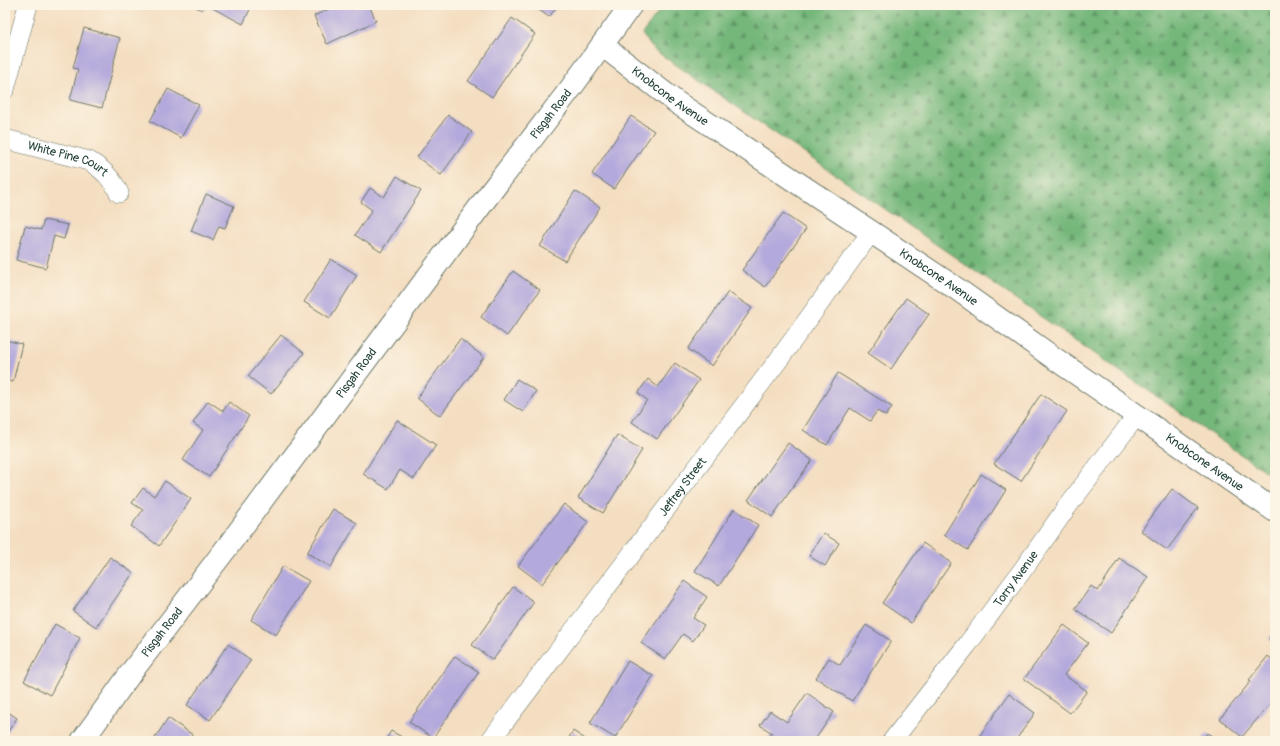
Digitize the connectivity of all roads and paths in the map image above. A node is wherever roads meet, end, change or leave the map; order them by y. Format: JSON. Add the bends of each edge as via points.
{"nodes":[{"id":1,"x":28,"y":5,"type":"edge"},
{"id":2,"x":631,"y":5,"type":"edge"},
{"id":3,"x":602,"y":45,"type":"junction"},
{"id":4,"x":5,"y":89,"type":"edge"},
{"id":5,"x":5,"y":139,"type":"edge"},
{"id":6,"x":119,"y":193,"type":"dead end"},
{"id":7,"x":872,"y":231,"type":"junction"},
{"id":8,"x":1137,"y":415,"type":"junction"},
{"id":9,"x":1275,"y":511,"type":"edge"},
{"id":10,"x":82,"y":741,"type":"edge"},
{"id":11,"x":490,"y":741,"type":"edge"},
{"id":12,"x":892,"y":741,"type":"edge"}],
"edges":[{"from":1,"to":4,"type":"street"},
{"from":2,"to":3,"type":"street","name":"Pisgah Road"},
{"from":3,"to":7,"type":"street","name":"Knobcone Avenue","via":[[676,102]]},
{"from":3,"to":10,"type":"street","name":"Pisgah Road"},
{"from":5,"to":6,"type":"street","name":"White Pine Court","via":[[89,161],[109,175]]},
{"from":7,"to":8,"type":"street","name":"Knobcone Avenue"},
{"from":7,"to":11,"type":"street","name":"Jeffrey Street","via":[[777,362]]},
{"from":8,"to":9,"type":"street","name":"Knobcone Avenue"},
{"from":8,"to":12,"type":"street","name":"Torry Avenue","via":[[967,645]]}]}
